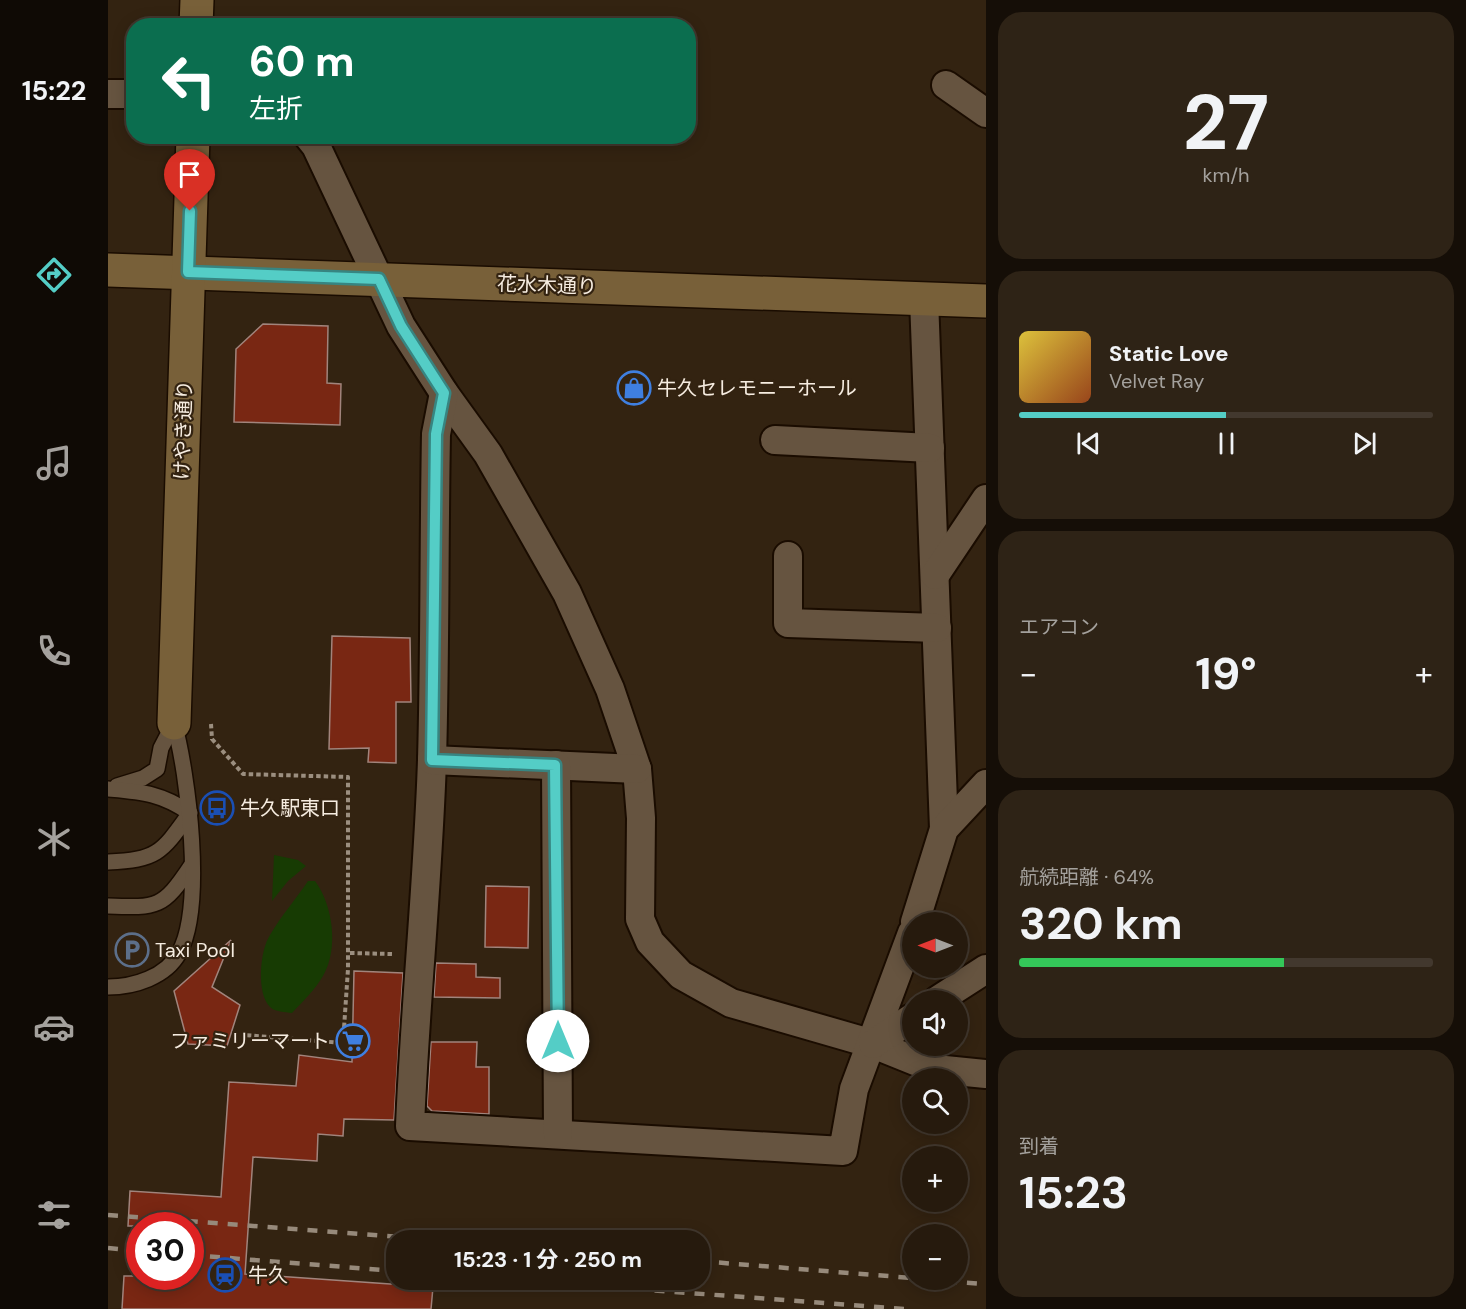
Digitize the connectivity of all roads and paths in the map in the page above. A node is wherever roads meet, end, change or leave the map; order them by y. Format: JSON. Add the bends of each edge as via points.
{"nodes":[{"id":1,"x":197,"y":0,"type":"edge"},
{"id":2,"x":196,"y":18,"type":"edge"},
{"id":3,"x":946,"y":85,"type":"dead end"},
{"id":4,"x":108,"y":94,"type":"edge"},
{"id":5,"x":126,"y":94,"type":"edge"},
{"id":6,"x":986,"y":113,"type":"edge"},
{"id":7,"x":192,"y":144,"type":"edge"},
{"id":8,"x":314,"y":144,"type":"edge"},
{"id":9,"x":108,"y":270,"type":"edge"},
{"id":10,"x":188,"y":272,"type":"junction"},
{"id":11,"x":379,"y":279,"type":"junction"},
{"id":12,"x":924,"y":299,"type":"junction"},
{"id":13,"x":986,"y":301,"type":"edge"},
{"id":14,"x":444,"y":393,"type":"junction"},
{"id":15,"x":775,"y":440,"type":"dead end"},
{"id":16,"x":930,"y":448,"type":"junction"},
{"id":17,"x":986,"y":499,"type":"edge"},
{"id":18,"x":788,"y":556,"type":"dead end"},
{"id":19,"x":935,"y":575,"type":"junction"},
{"id":20,"x":937,"y":628,"type":"junction"},
{"id":21,"x":174,"y":723,"type":"junction"},
{"id":22,"x":211,"y":724,"type":"dead end"},
{"id":23,"x":432,"y":760,"type":"junction"},
{"id":24,"x":555,"y":765,"type":"junction"},
{"id":25,"x":637,"y":769,"type":"junction"},
{"id":26,"x":986,"y":784,"type":"edge"},
{"id":27,"x":108,"y":788,"type":"edge"},
{"id":28,"x":190,"y":813,"type":"junction"},
{"id":29,"x":944,"y":829,"type":"junction"},
{"id":30,"x":108,"y":862,"type":"edge"},
{"id":31,"x":191,"y":866,"type":"junction"},
{"id":32,"x":108,"y":906,"type":"edge"},
{"id":33,"x":918,"y":912,"type":"edge"},
{"id":34,"x":350,"y":953,"type":"dead end"},
{"id":35,"x":421,"y":955,"type":"junction"},
{"id":36,"x":902,"y":961,"type":"edge"},
{"id":37,"x":986,"y":969,"type":"edge"},
{"id":38,"x":108,"y":987,"type":"edge"},
{"id":39,"x":953,"y":990,"type":"edge"},
{"id":40,"x":902,"y":1025,"type":"edge"},
{"id":41,"x":244,"y":1035,"type":"dead end"},
{"id":42,"x":873,"y":1044,"type":"junction"},
{"id":43,"x":986,"y":1074,"type":"edge"},
{"id":44,"x":558,"y":1134,"type":"junction"}],
"edges":[{"from":1,"to":2,"type":"street"},
{"from":3,"to":6,"type":"street"},
{"from":4,"to":5,"type":"street"},
{"from":7,"to":10,"type":"street","name":"けやき通り"},
{"from":8,"to":11,"type":"street"},
{"from":9,"to":10,"type":"street","name":"花水木通り"},
{"from":10,"to":11,"type":"street","name":"花水木通り"},
{"from":10,"to":21,"type":"street","name":"けやき通り"},
{"from":11,"to":12,"type":"street","name":"花水木通り"},
{"from":11,"to":14,"type":"street","via":[[401,326]]},
{"from":12,"to":13,"type":"street","name":"花水木通り"},
{"from":12,"to":16,"type":"street"},
{"from":14,"to":23,"type":"street","via":[[436,434]]},
{"from":14,"to":25,"type":"street","via":[[488,454],[567,593],[610,689]]},
{"from":15,"to":16,"type":"street"},
{"from":16,"to":19,"type":"street"},
{"from":17,"to":19,"type":"street"},
{"from":18,"to":20,"type":"street","via":[[788,622]]},
{"from":19,"to":20,"type":"street"},
{"from":20,"to":29,"type":"street"},
{"from":21,"to":27,"type":"lane","via":[[161,748],[157,769],[150,775]]},
{"from":21,"to":28,"type":"lane"},
{"from":22,"to":41,"type":"path","via":[[212,739],[243,774],[348,777],[344,1043]]},
{"from":23,"to":24,"type":"street"},
{"from":23,"to":35,"type":"street"},
{"from":24,"to":25,"type":"street"},
{"from":24,"to":44,"type":"street"},
{"from":25,"to":42,"type":"street","via":[[641,818],[640,919],[650,942],[681,975],[731,1003]]},
{"from":26,"to":29,"type":"street"},
{"from":27,"to":28,"type":"lane","via":[[151,792]]},
{"from":28,"to":30,"type":"lane","via":[[166,847],[152,856]]},
{"from":28,"to":31,"type":"lane"},
{"from":29,"to":33,"type":"street"},
{"from":31,"to":32,"type":"lane","via":[[166,899],[140,907]]},
{"from":31,"to":38,"type":"lane","via":[[191,908],[179,954],[168,967],[139,983]]},
{"from":34,"to":35,"type":"path"},
{"from":35,"to":44,"type":"street","via":[[410,1126]]},
{"from":36,"to":42,"type":"street"},
{"from":37,"to":39,"type":"street"},
{"from":40,"to":42,"type":"street"},
{"from":42,"to":43,"type":"street","via":[[935,1069]]},
{"from":42,"to":44,"type":"street","via":[[854,1089],[843,1151]]}]}
